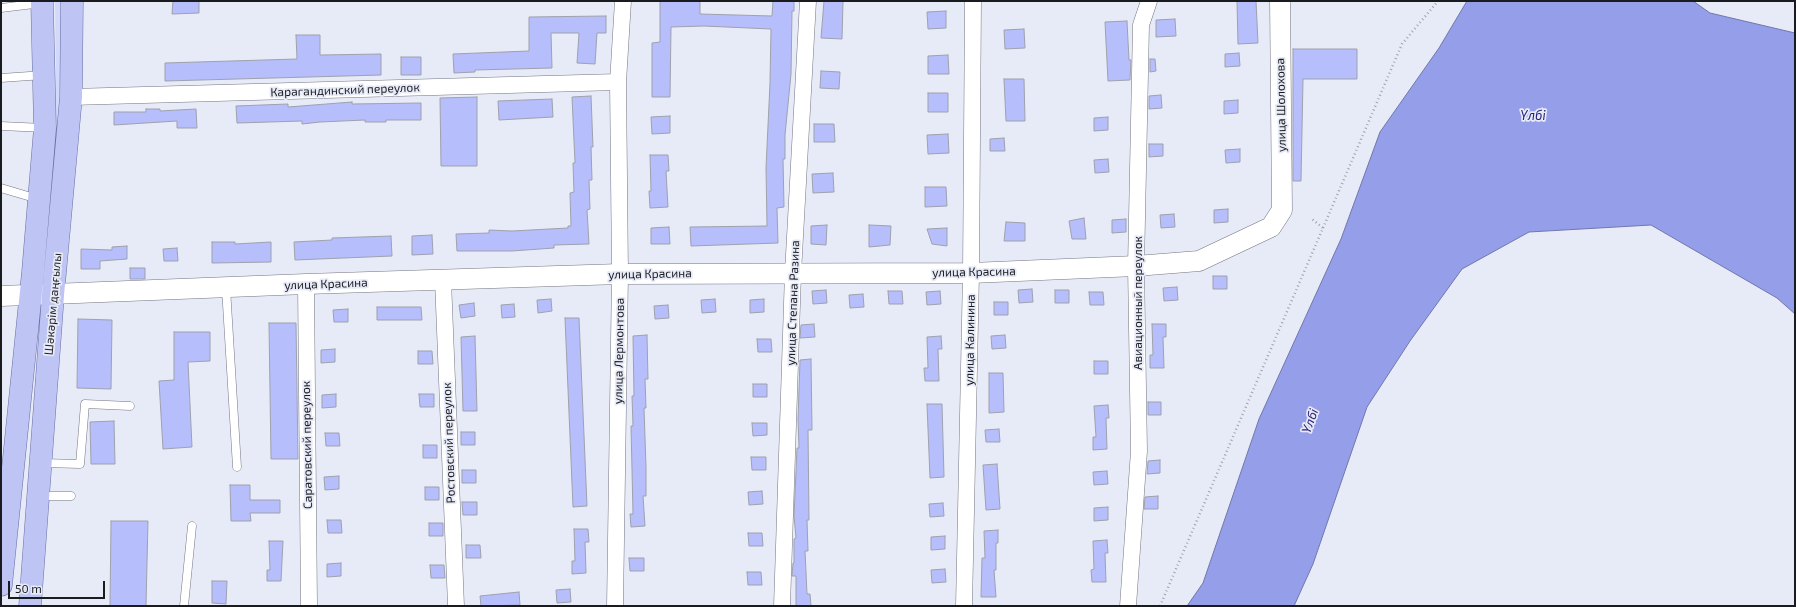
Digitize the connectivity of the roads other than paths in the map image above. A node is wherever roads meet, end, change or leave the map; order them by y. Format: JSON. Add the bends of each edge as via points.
{"nodes":[{"id":1,"x":72,"y":1,"type":"edge"},
{"id":2,"x":623,"y":1,"type":"edge"},
{"id":3,"x":808,"y":1,"type":"edge"},
{"id":4,"x":974,"y":1,"type":"edge"},
{"id":5,"x":1149,"y":1,"type":"edge"},
{"id":6,"x":1280,"y":1,"type":"edge"},
{"id":7,"x":42,"y":2,"type":"edge"},
{"id":8,"x":1,"y":8,"type":"edge"},
{"id":9,"x":45,"y":75,"type":"junction"},
{"id":10,"x":1,"y":78,"type":"edge"},
{"id":11,"x":618,"y":82,"type":"junction"},
{"id":12,"x":71,"y":97,"type":"junction"},
{"id":13,"x":1,"y":126,"type":"edge"},
{"id":14,"x":45,"y":128,"type":"junction"},
{"id":15,"x":1,"y":188,"type":"edge"},
{"id":16,"x":38,"y":199,"type":"junction"},
{"id":17,"x":1282,"y":210,"type":"joint"},
{"id":18,"x":1136,"y":266,"type":"junction"},
{"id":19,"x":971,"y":273,"type":"junction"},
{"id":20,"x":620,"y":274,"type":"junction"},
{"id":21,"x":794,"y":274,"type":"junction"},
{"id":22,"x":443,"y":280,"type":"junction"},
{"id":23,"x":306,"y":284,"type":"junction"},
{"id":24,"x":226,"y":288,"type":"junction"},
{"id":25,"x":53,"y":295,"type":"junction"},
{"id":26,"x":1,"y":296,"type":"edge"},
{"id":27,"x":30,"y":296,"type":"junction"},
{"id":28,"x":130,"y":406,"type":"dead end"},
{"id":29,"x":41,"y":463,"type":"junction"},
{"id":30,"x":236,"y":467,"type":"dead end"},
{"id":31,"x":38,"y":496,"type":"junction"},
{"id":32,"x":71,"y":496,"type":"dead end"},
{"id":33,"x":192,"y":526,"type":"dead end"},
{"id":34,"x":1,"y":585,"type":"edge"},
{"id":35,"x":30,"y":606,"type":"edge"},
{"id":36,"x":184,"y":606,"type":"edge"},
{"id":37,"x":309,"y":606,"type":"edge"},
{"id":38,"x":456,"y":606,"type":"edge"},
{"id":39,"x":615,"y":606,"type":"edge"},
{"id":40,"x":782,"y":606,"type":"edge"},
{"id":41,"x":964,"y":606,"type":"edge"},
{"id":42,"x":1128,"y":606,"type":"edge"}],
"edges":[{"from":1,"to":12,"type":"main road","name":"Шәкәрім даңғылы"},
{"from":2,"to":11,"type":"street","name":"улица Лермонтова"},
{"from":3,"to":21,"type":"street","name":"улица Степана Разина"},
{"from":4,"to":19,"type":"street","name":"улица Калинина"},
{"from":5,"to":18,"type":"street","name":"Авиационный переулок","via":[[1140,25]]},
{"from":6,"to":17,"type":"street","name":"улица Шолохова"},
{"from":7,"to":8,"type":"lane"},
{"from":7,"to":9,"type":"main road","name":"Шәкәрім даңғылы"},
{"from":9,"to":10,"type":"lane"},
{"from":9,"to":14,"type":"main road","name":"Шәкәрім даңғылы"},
{"from":11,"to":12,"type":"street","name":"Карагандинский переулок"},
{"from":11,"to":20,"type":"street","name":"улица Лермонтова"},
{"from":12,"to":25,"type":"main road","name":"Шәкәрім даңғылы"},
{"from":13,"to":14,"type":"lane"},
{"from":14,"to":16,"type":"main road","name":"Шәкәрім даңғылы"},
{"from":15,"to":16,"type":"lane"},
{"from":16,"to":27,"type":"main road","name":"Шәкәрім даңғылы"},
{"from":17,"to":18,"type":"street","name":"улица Красина","via":[[1271,227],[1199,261]]},
{"from":18,"to":19,"type":"street","name":"улица Красина"},
{"from":18,"to":42,"type":"street","name":"Авиационный переулок","via":[[1139,451]]},
{"from":19,"to":21,"type":"street","name":"улица Красина"},
{"from":19,"to":41,"type":"street","name":"улица Калинина"},
{"from":20,"to":21,"type":"street","name":"улица Красина"},
{"from":20,"to":22,"type":"street","name":"улица Красина"},
{"from":20,"to":39,"type":"street","name":"улица Лермонтова"},
{"from":21,"to":40,"type":"street","name":"улица Степана Разина"},
{"from":22,"to":23,"type":"street","name":"улица Красина"},
{"from":22,"to":38,"type":"street","name":"Ростовский переулок"},
{"from":23,"to":24,"type":"street","name":"улица Красина"},
{"from":23,"to":37,"type":"street","name":"Саратовский переулок"},
{"from":24,"to":25,"type":"street","name":"улица Красина"},
{"from":24,"to":30,"type":"lane"},
{"from":25,"to":27,"type":"street","name":"улица Красина"},
{"from":25,"to":29,"type":"main road","name":"Шәкәрім даңғылы"},
{"from":26,"to":27,"type":"street","name":"улица Красина"},
{"from":27,"to":34,"type":"main road","name":"Шәкәрім даңғылы"},
{"from":28,"to":29,"type":"lane","via":[[85,404],[80,464]]},
{"from":29,"to":31,"type":"main road","name":"Шәкәрім даңғылы"},
{"from":31,"to":32,"type":"lane"},
{"from":31,"to":35,"type":"main road","name":"Шәкәрім даңғылы"},
{"from":33,"to":36,"type":"lane"}]}
